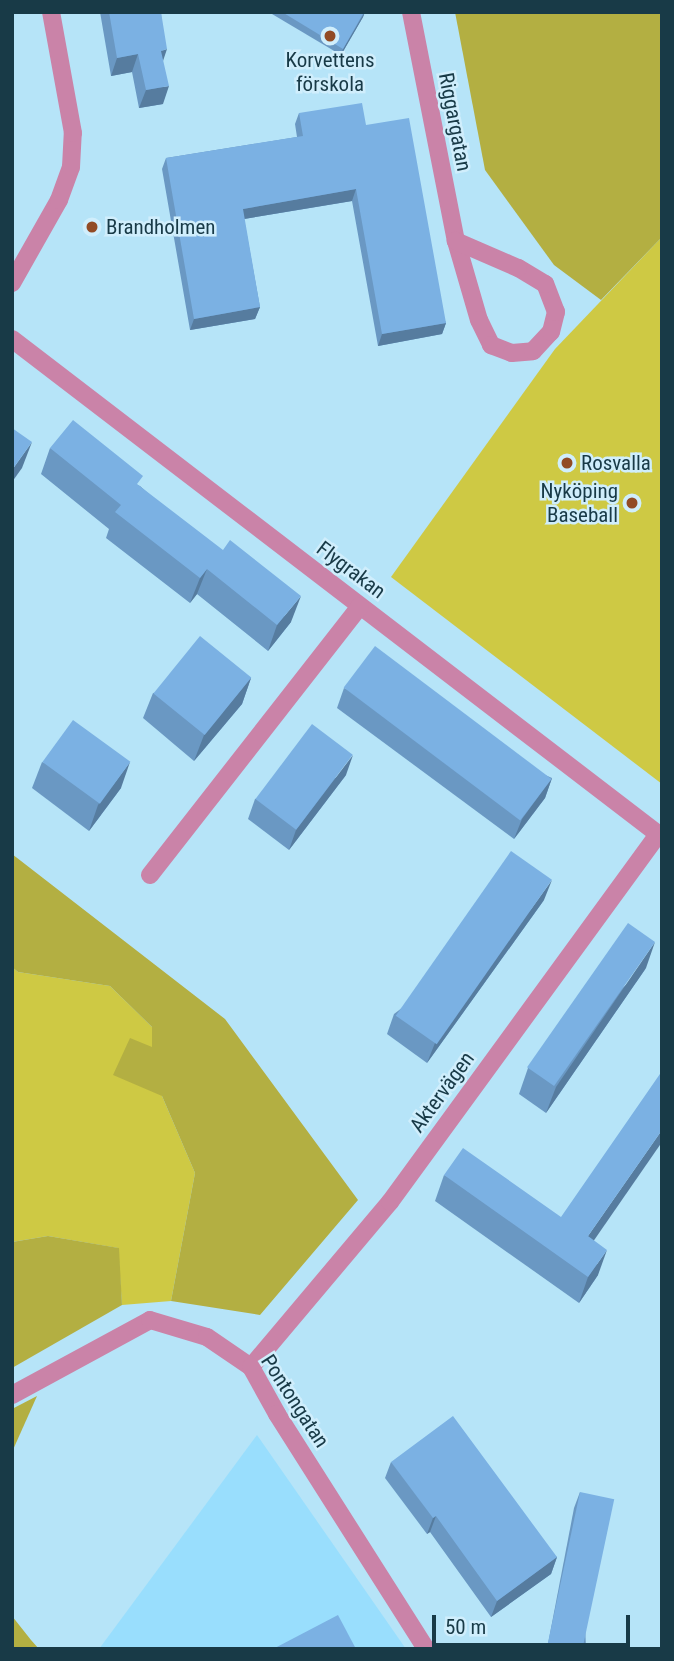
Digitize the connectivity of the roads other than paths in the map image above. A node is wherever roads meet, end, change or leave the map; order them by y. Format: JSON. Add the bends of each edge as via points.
{"nodes":[{"id":1,"x":51,"y":12,"type":"edge"},
{"id":2,"x":411,"y":12,"type":"edge"},
{"id":3,"x":456,"y":241,"type":"junction"},
{"id":4,"x":12,"y":283,"type":"edge"},
{"id":5,"x":12,"y":339,"type":"edge"},
{"id":6,"x":360,"y":606,"type":"junction"},
{"id":7,"x":660,"y":835,"type":"edge"},
{"id":8,"x":150,"y":875,"type":"dead end"},
{"id":9,"x":251,"y":1367,"type":"junction"},
{"id":10,"x":12,"y":1395,"type":"edge"},
{"id":11,"x":426,"y":1649,"type":"edge"}],
"edges":[{"from":1,"to":4,"type":"street","via":[[73,133],[71,167],[59,200]]},
{"from":2,"to":3,"type":"street","name":"Riggargatan"},
{"from":3,"to":3,"type":"street","name":"Riggargatan","via":[[491,345],[512,353],[533,351],[551,332],[556,312],[545,284]]},
{"from":5,"to":6,"type":"street","name":"Flygrakan"},
{"from":6,"to":7,"type":"street","name":"Flygrakan"},
{"from":6,"to":8,"type":"street"},
{"from":7,"to":9,"type":"street","name":"Aktervägen","via":[[390,1202]]},
{"from":9,"to":10,"type":"street","name":"Pontongatan","via":[[207,1337],[150,1320]]},
{"from":9,"to":11,"type":"street","name":"Pontongatan","via":[[276,1414]]}]}
